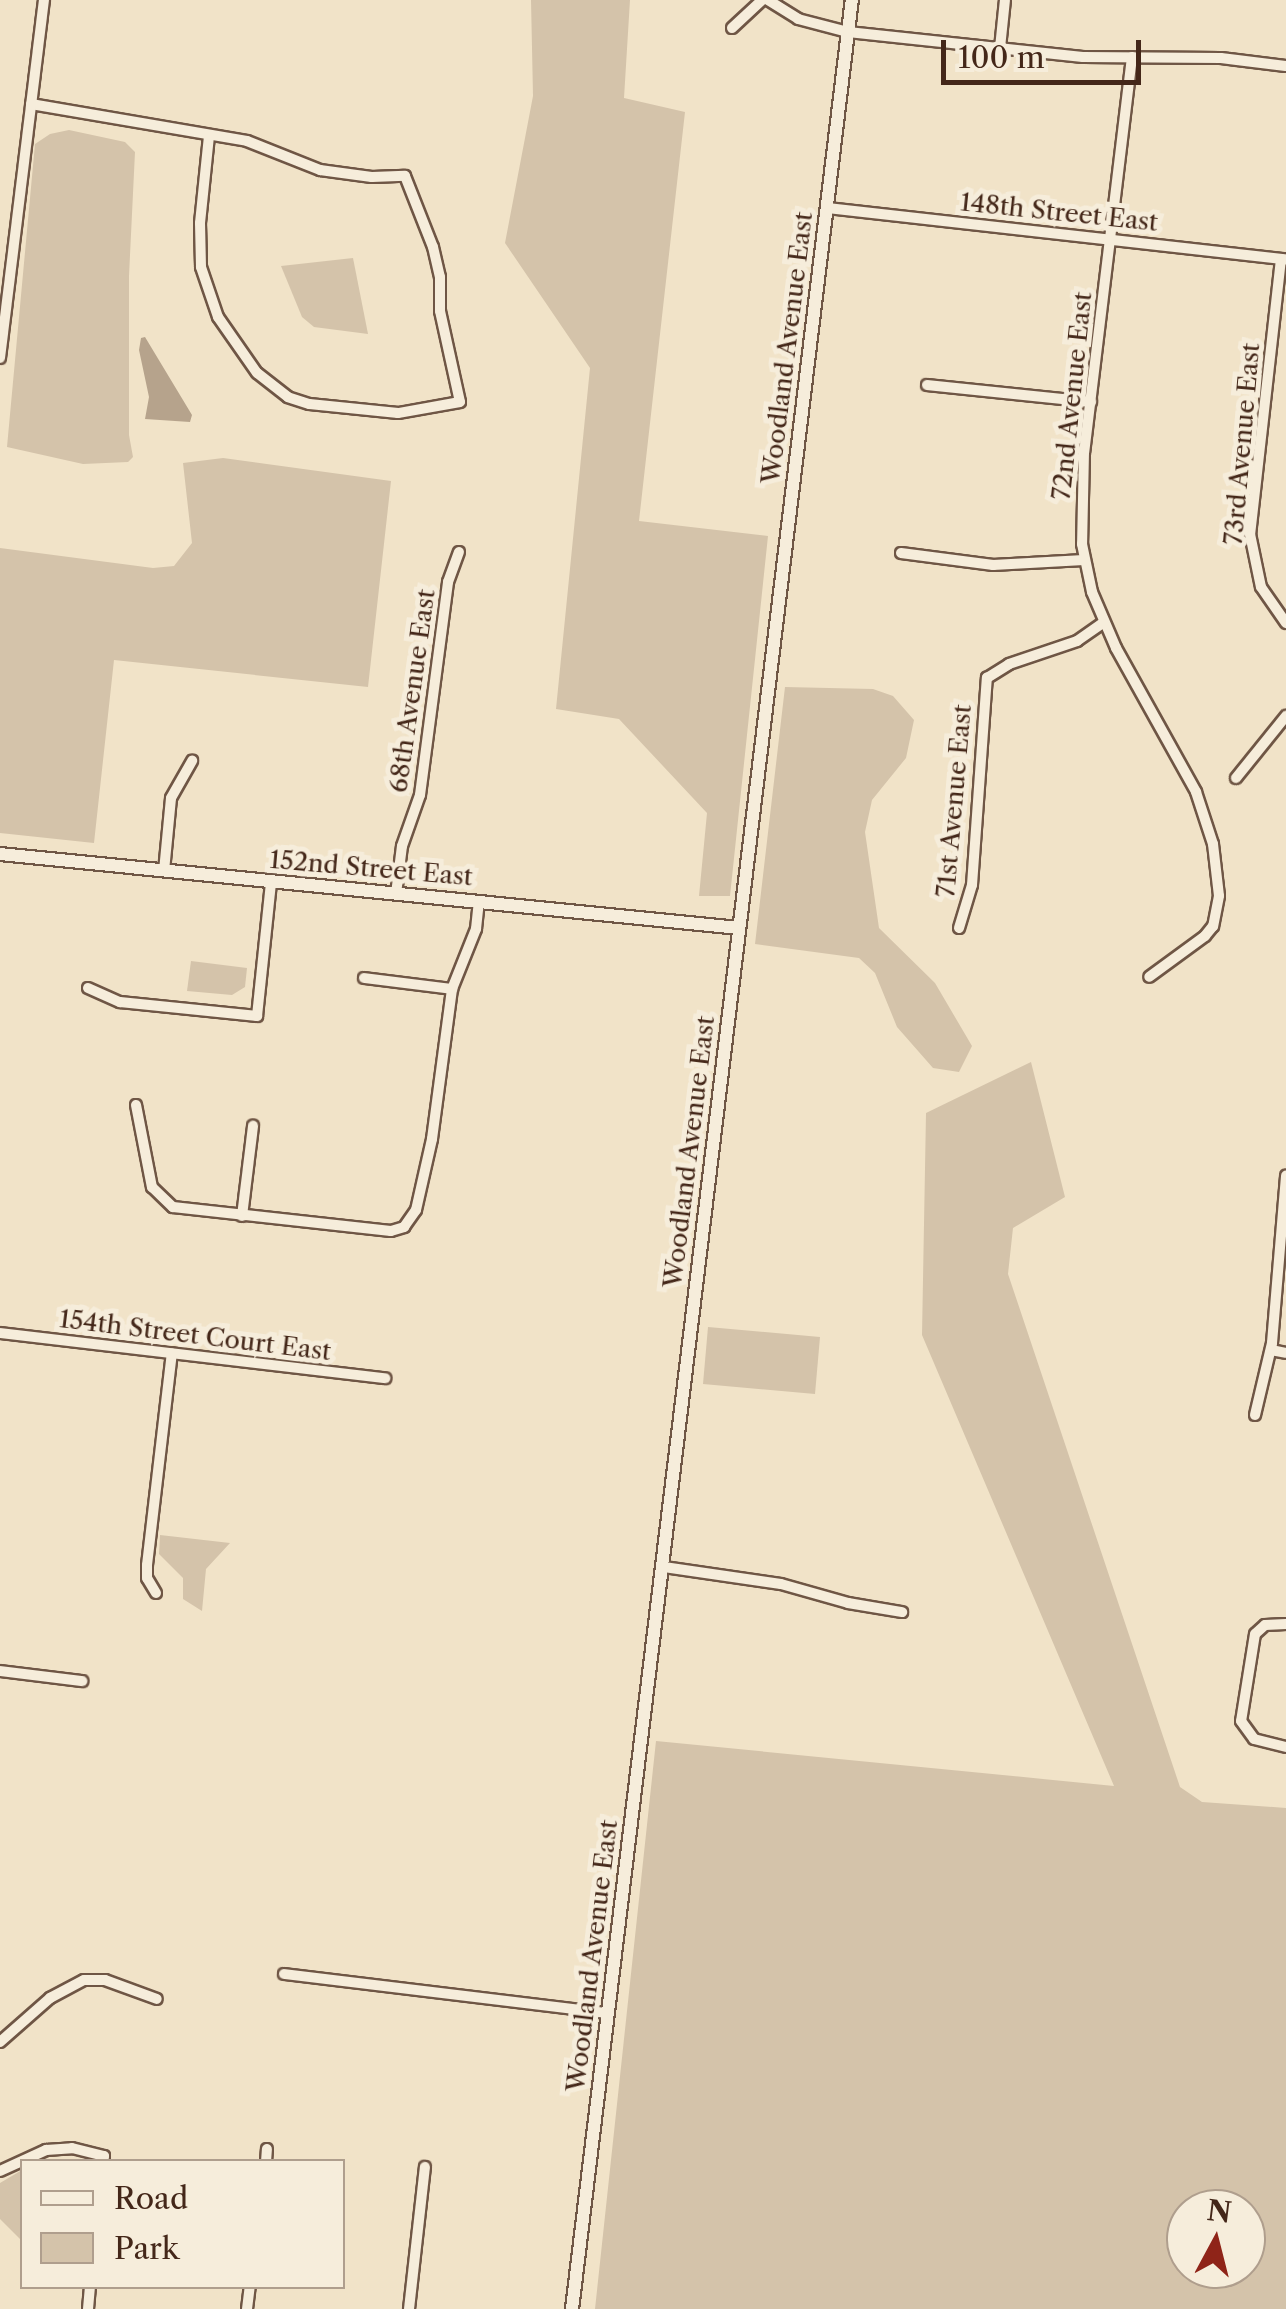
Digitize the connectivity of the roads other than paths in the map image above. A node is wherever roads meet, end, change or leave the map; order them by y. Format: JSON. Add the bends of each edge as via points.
{"nodes":[{"id":1,"x":44,"y":0,"type":"edge"},
{"id":2,"x":765,"y":0,"type":"edge"},
{"id":3,"x":852,"y":0,"type":"edge"},
{"id":4,"x":1005,"y":0,"type":"edge"},
{"id":5,"x":732,"y":28,"type":"dead end"},
{"id":6,"x":848,"y":32,"type":"junction"},
{"id":7,"x":1000,"y":48,"type":"junction"},
{"id":8,"x":1132,"y":57,"type":"junction"},
{"id":9,"x":1286,"y":66,"type":"edge"},
{"id":10,"x":31,"y":104,"type":"junction"},
{"id":11,"x":208,"y":136,"type":"junction"},
{"id":12,"x":828,"y":208,"type":"junction"},
{"id":13,"x":1110,"y":238,"type":"junction"},
{"id":14,"x":1284,"y":259,"type":"edge"},
{"id":15,"x":0,"y":358,"type":"edge"},
{"id":16,"x":927,"y":385,"type":"dead end"},
{"id":17,"x":1090,"y":402,"type":"junction"},
{"id":18,"x":459,"y":552,"type":"dead end"},
{"id":19,"x":901,"y":553,"type":"dead end"},
{"id":20,"x":1084,"y":560,"type":"junction"},
{"id":21,"x":1286,"y":622,"type":"edge"},
{"id":22,"x":1101,"y":624,"type":"junction"},
{"id":23,"x":1286,"y":716,"type":"edge"},
{"id":24,"x":192,"y":762,"type":"dead end"},
{"id":25,"x":1236,"y":778,"type":"dead end"},
{"id":26,"x":0,"y":854,"type":"edge"},
{"id":27,"x":164,"y":871,"type":"junction"},
{"id":28,"x":271,"y":882,"type":"junction"},
{"id":29,"x":396,"y":894,"type":"junction"},
{"id":30,"x":480,"y":901,"type":"junction"},
{"id":31,"x":738,"y":928,"type":"junction"},
{"id":32,"x":959,"y":928,"type":"dead end"},
{"id":33,"x":1149,"y":977,"type":"dead end"},
{"id":34,"x":364,"y":978,"type":"dead end"},
{"id":35,"x":88,"y":988,"type":"dead end"},
{"id":36,"x":452,"y":989,"type":"junction"},
{"id":37,"x":136,"y":1106,"type":"dead end"},
{"id":38,"x":253,"y":1126,"type":"dead end"},
{"id":39,"x":1286,"y":1176,"type":"edge"},
{"id":40,"x":242,"y":1216,"type":"junction"},
{"id":41,"x":0,"y":1333,"type":"edge"},
{"id":42,"x":1271,"y":1350,"type":"junction"},
{"id":43,"x":1286,"y":1352,"type":"edge"},
{"id":44,"x":172,"y":1353,"type":"junction"},
{"id":45,"x":385,"y":1378,"type":"dead end"},
{"id":46,"x":1254,"y":1416,"type":"dead end"},
{"id":47,"x":664,"y":1567,"type":"junction"},
{"id":48,"x":156,"y":1592,"type":"dead end"},
{"id":49,"x":902,"y":1612,"type":"dead end"},
{"id":50,"x":1286,"y":1624,"type":"edge"},
{"id":51,"x":0,"y":1671,"type":"edge"},
{"id":52,"x":82,"y":1681,"type":"dead end"},
{"id":53,"x":1286,"y":1747,"type":"edge"},
{"id":54,"x":284,"y":1974,"type":"dead end"},
{"id":55,"x":157,"y":1999,"type":"dead end"},
{"id":56,"x":608,"y":2013,"type":"junction"},
{"id":57,"x":0,"y":2042,"type":"edge"},
{"id":58,"x":267,"y":2149,"type":"dead end"},
{"id":59,"x":26,"y":2159,"type":"edge"},
{"id":60,"x":103,"y":2159,"type":"edge"},
{"id":61,"x":266,"y":2159,"type":"edge"},
{"id":62,"x":426,"y":2168,"type":"dead end"},
{"id":63,"x":409,"y":2309,"type":"edge"},
{"id":64,"x":572,"y":2309,"type":"edge"}],
"edges":[{"from":1,"to":10,"type":"street"},
{"from":2,"to":5,"type":"street"},
{"from":2,"to":6,"type":"street","via":[[798,19]]},
{"from":3,"to":6,"type":"street","name":"Woodland Avenue East"},
{"from":4,"to":7,"type":"street"},
{"from":6,"to":7,"type":"street"},
{"from":6,"to":12,"type":"street","name":"Woodland Avenue East"},
{"from":7,"to":8,"type":"street"},
{"from":8,"to":9,"type":"street"},
{"from":8,"to":13,"type":"street","name":"72nd Avenue East"},
{"from":10,"to":11,"type":"street"},
{"from":10,"to":15,"type":"street"},
{"from":11,"to":11,"type":"street","via":[[263,146],[320,170],[404,176],[434,247],[460,402],[398,414],[309,404],[257,373],[218,317],[201,267]]},
{"from":12,"to":13,"type":"street","name":"148th Street East"},
{"from":12,"to":31,"type":"street","name":"Woodland Avenue East"},
{"from":13,"to":14,"type":"street","name":"148th Street East"},
{"from":13,"to":17,"type":"street","name":"72nd Avenue East"},
{"from":14,"to":21,"type":"street","name":"73rd Avenue East","via":[[1250,534],[1261,588]]},
{"from":16,"to":17,"type":"street"},
{"from":17,"to":20,"type":"street","name":"72nd Avenue East"},
{"from":18,"to":29,"type":"street","name":"68th Avenue East","via":[[448,582],[420,794],[402,846]]},
{"from":19,"to":20,"type":"street","via":[[993,565]]},
{"from":20,"to":22,"type":"street","name":"72nd Avenue East"},
{"from":22,"to":32,"type":"street","name":"71st Avenue East","via":[[988,678],[972,885]]},
{"from":22,"to":33,"type":"street","name":"72nd Avenue East","via":[[1196,792],[1219,876],[1213,926]]},
{"from":23,"to":25,"type":"street"},
{"from":24,"to":27,"type":"street","via":[[172,798]]},
{"from":26,"to":27,"type":"street","name":"152nd Street East"},
{"from":27,"to":28,"type":"street","name":"152nd Street East"},
{"from":28,"to":29,"type":"street","name":"152nd Street East"},
{"from":28,"to":35,"type":"street","via":[[256,1016],[120,1002]]},
{"from":29,"to":30,"type":"street","name":"152nd Street East"},
{"from":30,"to":31,"type":"street","name":"152nd Street East"},
{"from":30,"to":36,"type":"street"},
{"from":31,"to":47,"type":"street","name":"Woodland Avenue East"},
{"from":34,"to":36,"type":"street"},
{"from":36,"to":40,"type":"street","via":[[432,1139],[410,1220],[391,1231]]},
{"from":37,"to":40,"type":"street","via":[[145,1168],[162,1198],[173,1206]]},
{"from":38,"to":40,"type":"street"},
{"from":39,"to":42,"type":"street"},
{"from":41,"to":44,"type":"street","name":"154th Street Court East"},
{"from":42,"to":43,"type":"street"},
{"from":42,"to":46,"type":"street"},
{"from":44,"to":45,"type":"street","name":"154th Street Court East"},
{"from":44,"to":48,"type":"street","via":[[146,1565]]},
{"from":47,"to":49,"type":"street","via":[[781,1584]]},
{"from":47,"to":56,"type":"street","name":"Woodland Avenue East"},
{"from":50,"to":53,"type":"street","via":[[1260,1628],[1252,1643],[1241,1721],[1247,1733]]},
{"from":51,"to":52,"type":"street"},
{"from":54,"to":56,"type":"street"},
{"from":55,"to":57,"type":"street","via":[[105,1980],[84,1980],[50,1998]]},
{"from":56,"to":64,"type":"street","name":"Woodland Avenue East"},
{"from":58,"to":61,"type":"street"},
{"from":59,"to":60,"type":"street","via":[[72,2148]]},
{"from":62,"to":63,"type":"street"}]}
